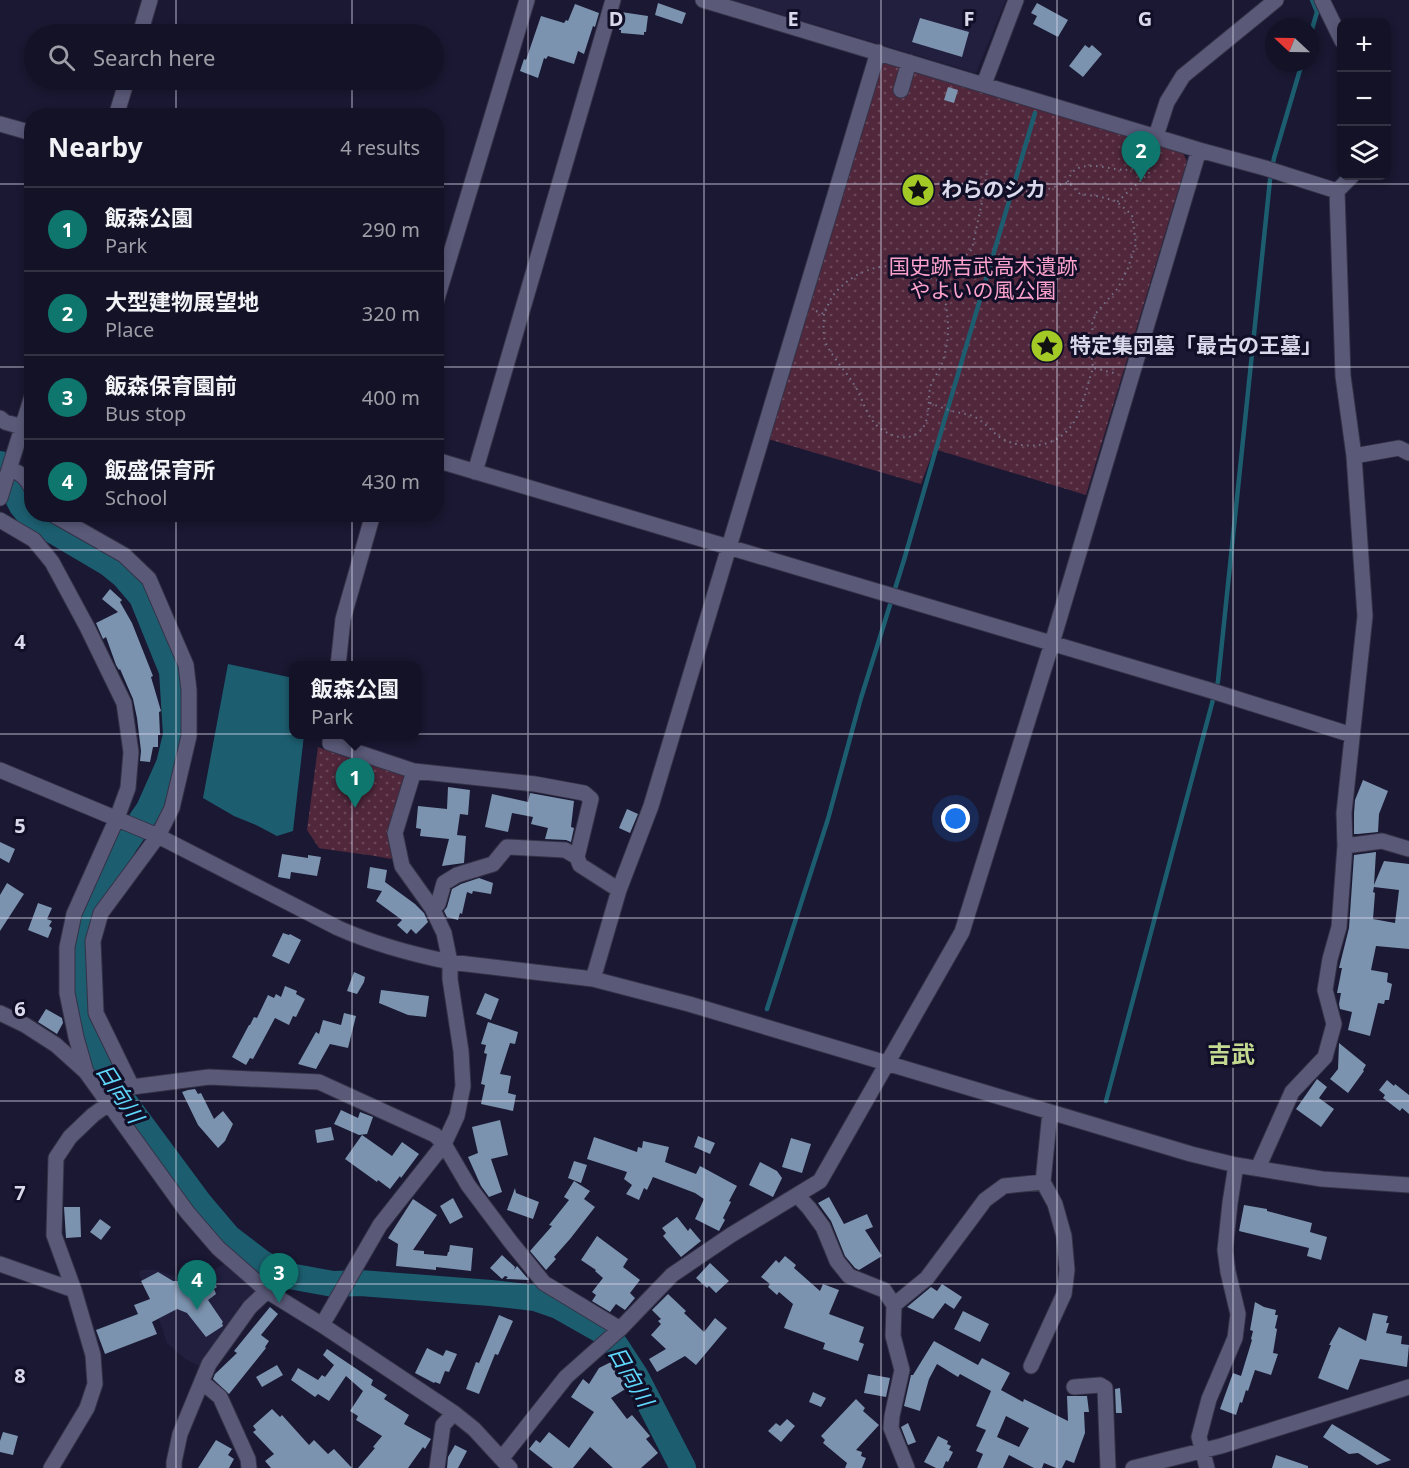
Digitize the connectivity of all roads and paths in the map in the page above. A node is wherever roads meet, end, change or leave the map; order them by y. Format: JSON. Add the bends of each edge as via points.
{"nodes":[{"id":1,"x":150,"y":0,"type":"edge"},
{"id":2,"x":527,"y":0,"type":"edge"},
{"id":3,"x":613,"y":0,"type":"edge"},
{"id":4,"x":703,"y":0,"type":"edge"},
{"id":5,"x":1016,"y":0,"type":"edge"},
{"id":6,"x":1276,"y":0,"type":"edge"},
{"id":7,"x":1322,"y":0,"type":"edge"},
{"id":8,"x":143,"y":24,"type":"edge"},
{"id":9,"x":1337,"y":32,"type":"edge"},
{"id":10,"x":878,"y":52,"type":"junction"},
{"id":11,"x":909,"y":62,"type":"junction"},
{"id":12,"x":984,"y":84,"type":"junction"},
{"id":13,"x":124,"y":90,"type":"edge"},
{"id":14,"x":901,"y":90,"type":"dead end"},
{"id":15,"x":118,"y":108,"type":"edge"},
{"id":16,"x":0,"y":124,"type":"edge"},
{"id":17,"x":24,"y":131,"type":"edge"},
{"id":18,"x":1156,"y":136,"type":"junction"},
{"id":19,"x":1199,"y":150,"type":"junction"},
{"id":20,"x":987,"y":172,"type":"dead end"},
{"id":21,"x":1348,"y":180,"type":"edge"},
{"id":22,"x":1068,"y":182,"type":"junction"},
{"id":23,"x":986,"y":184,"type":"junction"},
{"id":24,"x":1337,"y":191,"type":"junction"},
{"id":25,"x":1118,"y":202,"type":"junction"},
{"id":26,"x":444,"y":275,"type":"edge"},
{"id":27,"x":941,"y":282,"type":"junction"},
{"id":28,"x":802,"y":306,"type":"junction"},
{"id":29,"x":824,"y":314,"type":"junction"},
{"id":30,"x":1093,"y":368,"type":"junction"},
{"id":31,"x":1131,"y":380,"type":"junction"},
{"id":32,"x":930,"y":403,"type":"junction"},
{"id":33,"x":0,"y":418,"type":"edge"},
{"id":34,"x":24,"y":421,"type":"edge"},
{"id":35,"x":22,"y":427,"type":"junction"},
{"id":36,"x":1406,"y":448,"type":"edge"},
{"id":37,"x":1354,"y":456,"type":"junction"},
{"id":38,"x":444,"y":462,"type":"edge"},
{"id":39,"x":10,"y":467,"type":"junction"},
{"id":40,"x":475,"y":472,"type":"junction"},
{"id":41,"x":24,"y":477,"type":"edge"},
{"id":42,"x":1,"y":491,"type":"edge"},
{"id":43,"x":0,"y":520,"type":"edge"},
{"id":44,"x":66,"y":522,"type":"edge"},
{"id":45,"x":371,"y":522,"type":"edge"},
{"id":46,"x":729,"y":548,"type":"junction"},
{"id":47,"x":1052,"y":643,"type":"junction"},
{"id":48,"x":339,"y":661,"type":"edge"},
{"id":49,"x":1352,"y":735,"type":"junction"},
{"id":50,"x":330,"y":739,"type":"edge"},
{"id":51,"x":0,"y":770,"type":"edge"},
{"id":52,"x":414,"y":771,"type":"junction"},
{"id":53,"x":120,"y":820,"type":"junction"},
{"id":54,"x":152,"y":834,"type":"junction"},
{"id":55,"x":1345,"y":846,"type":"junction"},
{"id":56,"x":1409,"y":849,"type":"edge"},
{"id":57,"x":577,"y":857,"type":"junction"},
{"id":58,"x":619,"y":890,"type":"junction"},
{"id":59,"x":432,"y":908,"type":"junction"},
{"id":60,"x":450,"y":962,"type":"junction"},
{"id":61,"x":593,"y":979,"type":"junction"},
{"id":62,"x":0,"y":1014,"type":"edge"},
{"id":63,"x":887,"y":1063,"type":"junction"},
{"id":64,"x":86,"y":1072,"type":"junction"},
{"id":65,"x":132,"y":1087,"type":"junction"},
{"id":66,"x":109,"y":1104,"type":"junction"},
{"id":67,"x":1050,"y":1112,"type":"junction"},
{"id":68,"x":444,"y":1144,"type":"junction"},
{"id":69,"x":1236,"y":1165,"type":"junction"},
{"id":70,"x":1258,"y":1168,"type":"junction"},
{"id":71,"x":1043,"y":1182,"type":"junction"},
{"id":72,"x":1409,"y":1185,"type":"edge"},
{"id":73,"x":797,"y":1195,"type":"junction"},
{"id":74,"x":0,"y":1264,"type":"edge"},
{"id":75,"x":74,"y":1290,"type":"junction"},
{"id":76,"x":267,"y":1291,"type":"junction"},
{"id":77,"x":894,"y":1305,"type":"junction"},
{"id":78,"x":322,"y":1325,"type":"junction"},
{"id":79,"x":620,"y":1329,"type":"junction"},
{"id":80,"x":1031,"y":1366,"type":"dead end"},
{"id":81,"x":202,"y":1382,"type":"junction"},
{"id":82,"x":1074,"y":1387,"type":"dead end"},
{"id":83,"x":1409,"y":1387,"type":"edge"},
{"id":84,"x":454,"y":1413,"type":"junction"},
{"id":85,"x":1203,"y":1451,"type":"junction"},
{"id":86,"x":506,"y":1463,"type":"edge"},
{"id":87,"x":51,"y":1468,"type":"edge"},
{"id":88,"x":174,"y":1468,"type":"edge"},
{"id":89,"x":249,"y":1468,"type":"edge"},
{"id":90,"x":436,"y":1468,"type":"edge"},
{"id":91,"x":907,"y":1468,"type":"edge"},
{"id":92,"x":1108,"y":1468,"type":"edge"},
{"id":93,"x":1133,"y":1468,"type":"edge"},
{"id":94,"x":1208,"y":1468,"type":"edge"}],
"edges":[{"from":1,"to":8,"type":"street"},
{"from":2,"to":26,"type":"street"},
{"from":3,"to":40,"type":"street"},
{"from":4,"to":10,"type":"street"},
{"from":5,"to":12,"type":"street"},
{"from":6,"to":18,"type":"street","via":[[1183,76],[1167,102]]},
{"from":7,"to":9,"type":"street"},
{"from":10,"to":11,"type":"street"},
{"from":10,"to":28,"type":"street"},
{"from":11,"to":12,"type":"street"},
{"from":11,"to":14,"type":"street"},
{"from":12,"to":18,"type":"street"},
{"from":13,"to":15,"type":"street"},
{"from":16,"to":17,"type":"street"},
{"from":18,"to":19,"type":"street"},
{"from":19,"to":24,"type":"street"},
{"from":19,"to":31,"type":"street"},
{"from":20,"to":23,"type":"path"},
{"from":21,"to":24,"type":"street"},
{"from":22,"to":23,"type":"path","via":[[1034,194],[1009,185]]},
{"from":22,"to":25,"type":"path","via":[[1080,194]]},
{"from":22,"to":25,"type":"path","via":[[1074,171],[1095,165],[1124,170],[1143,165],[1151,171]]},
{"from":23,"to":27,"type":"path","via":[[972,249]]},
{"from":24,"to":37,"type":"street","via":[[1343,376]]},
{"from":25,"to":30,"type":"path","via":[[1132,215],[1136,244],[1118,288],[1096,312],[1092,324]]},
{"from":27,"to":29,"type":"path","via":[[905,268],[870,268],[841,287]]},
{"from":27,"to":32,"type":"path","via":[[948,337],[940,370],[930,386]]},
{"from":28,"to":29,"type":"path"},
{"from":28,"to":46,"type":"street"},
{"from":29,"to":32,"type":"path","via":[[824,339],[829,351],[855,386],[871,420],[882,430],[899,437],[916,434],[924,425]]},
{"from":30,"to":31,"type":"path"},
{"from":30,"to":32,"type":"path","via":[[1075,421],[1059,437],[1038,446],[1004,440],[977,418]]},
{"from":31,"to":47,"type":"street"},
{"from":33,"to":35,"type":"street"},
{"from":34,"to":35,"type":"street"},
{"from":35,"to":39,"type":"street"},
{"from":36,"to":37,"type":"street"},
{"from":37,"to":49,"type":"street","via":[[1365,616]]},
{"from":38,"to":40,"type":"street"},
{"from":39,"to":41,"type":"street"},
{"from":39,"to":42,"type":"street"},
{"from":40,"to":46,"type":"street"},
{"from":43,"to":53,"type":"street","via":[[34,540],[52,562],[124,703],[131,752]]},
{"from":44,"to":54,"type":"street","via":[[124,555],[149,579],[186,665],[189,736],[172,808]]},
{"from":45,"to":48,"type":"street","via":[[343,619]]},
{"from":46,"to":47,"type":"street"},
{"from":46,"to":58,"type":"street","via":[[651,806]]},
{"from":47,"to":49,"type":"street"},
{"from":47,"to":63,"type":"street","via":[[962,932]]},
{"from":49,"to":55,"type":"street","via":[[1344,813]]},
{"from":50,"to":52,"type":"street","via":[[330,743]]},
{"from":51,"to":53,"type":"street"},
{"from":52,"to":57,"type":"street","via":[[584,793],[591,799]]},
{"from":52,"to":59,"type":"street","via":[[395,833],[402,866]]},
{"from":53,"to":54,"type":"street"},
{"from":53,"to":64,"type":"street","via":[[74,914],[67,947],[67,993]]},
{"from":54,"to":60,"type":"street","via":[[366,940]]},
{"from":54,"to":65,"type":"street","via":[[101,914],[93,941],[96,1013]]},
{"from":55,"to":56,"type":"street","via":[[1382,841]]},
{"from":55,"to":70,"type":"street","via":[[1339,927],[1325,990],[1334,1024],[1325,1057],[1292,1092]]},
{"from":57,"to":58,"type":"street","via":[[580,865]]},
{"from":57,"to":59,"type":"street","via":[[565,850],[507,847],[493,864],[444,883],[438,904]]},
{"from":58,"to":61,"type":"street"},
{"from":59,"to":60,"type":"street","via":[[444,933]]},
{"from":60,"to":61,"type":"street"},
{"from":60,"to":68,"type":"street","via":[[463,1086],[457,1116]]},
{"from":61,"to":63,"type":"street"},
{"from":62,"to":64,"type":"street","via":[[56,1045]]},
{"from":63,"to":67,"type":"street"},
{"from":63,"to":73,"type":"street","via":[[820,1181]]},
{"from":64,"to":66,"type":"street"},
{"from":65,"to":66,"type":"street"},
{"from":65,"to":68,"type":"street","via":[[209,1077],[319,1082],[435,1135]]},
{"from":66,"to":75,"type":"street","via":[[70,1137],[56,1158],[54,1235]]},
{"from":66,"to":76,"type":"street","via":[[187,1212],[218,1248]]},
{"from":67,"to":69,"type":"street"},
{"from":67,"to":71,"type":"street"},
{"from":68,"to":78,"type":"street","via":[[380,1225]]},
{"from":68,"to":79,"type":"street","via":[[468,1185],[544,1283]]},
{"from":69,"to":70,"type":"street"},
{"from":69,"to":85,"type":"street","via":[[1225,1250],[1237,1326],[1209,1399],[1199,1437]]},
{"from":70,"to":72,"type":"street","via":[[1322,1179]]},
{"from":71,"to":77,"type":"street","via":[[1004,1186],[985,1200],[927,1278]]},
{"from":71,"to":80,"type":"street","via":[[1055,1204],[1068,1270],[1064,1294]]},
{"from":73,"to":77,"type":"street","via":[[823,1227],[837,1261],[849,1276],[884,1290]]},
{"from":73,"to":79,"type":"street","via":[[672,1275]]},
{"from":74,"to":75,"type":"street"},
{"from":75,"to":87,"type":"street","via":[[93,1355],[95,1384],[87,1408]]},
{"from":76,"to":78,"type":"street"},
{"from":76,"to":81,"type":"street","via":[[231,1332]]},
{"from":77,"to":91,"type":"street","via":[[893,1336],[902,1370],[891,1428]]},
{"from":78,"to":84,"type":"street"},
{"from":79,"to":86,"type":"street","via":[[566,1377]]},
{"from":81,"to":88,"type":"street","via":[[180,1434]]},
{"from":81,"to":89,"type":"street","via":[[220,1397]]},
{"from":82,"to":92,"type":"street","via":[[1105,1388]]},
{"from":83,"to":85,"type":"street"},
{"from":84,"to":86,"type":"street"},
{"from":84,"to":90,"type":"street","via":[[443,1425]]},
{"from":85,"to":93,"type":"street"},
{"from":85,"to":94,"type":"street"}]}
